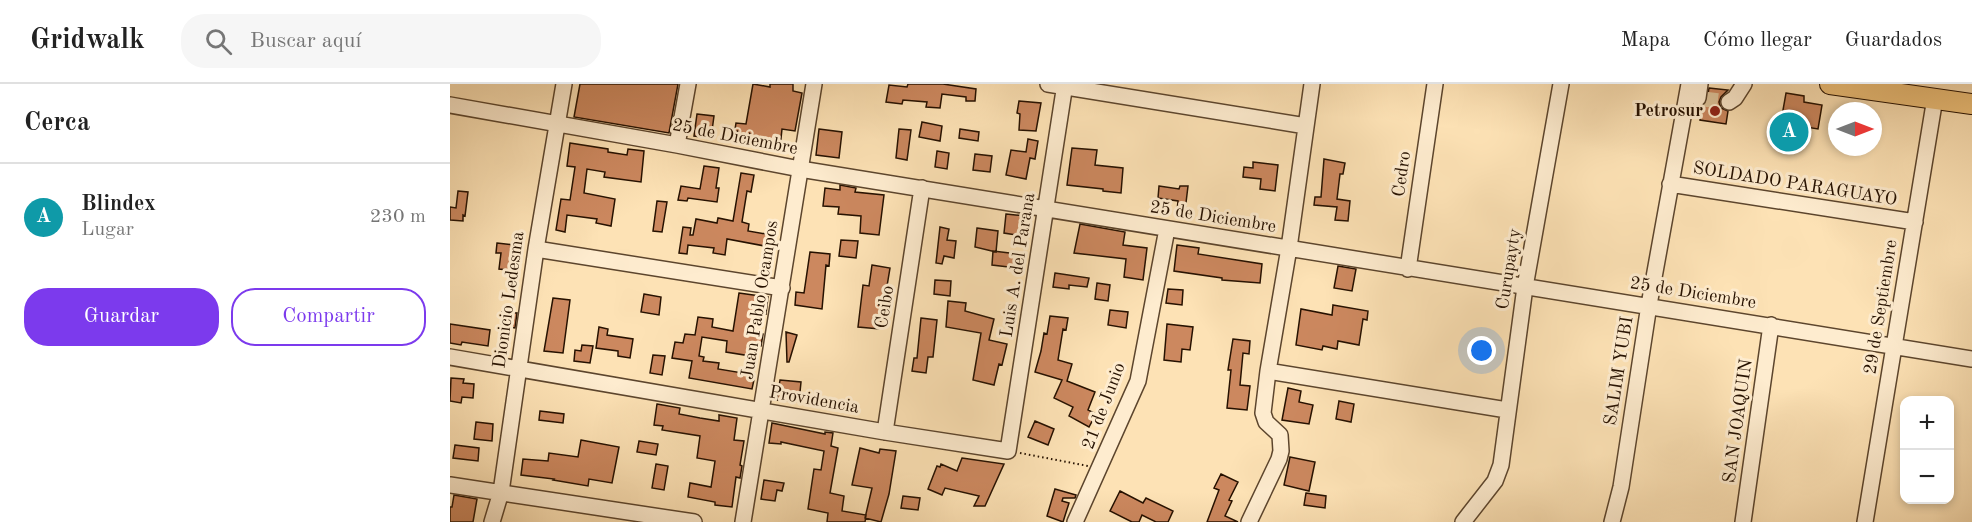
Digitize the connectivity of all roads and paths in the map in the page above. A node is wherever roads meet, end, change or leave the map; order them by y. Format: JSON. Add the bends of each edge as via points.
{"nodes":[{"id":1,"x":564,"y":84,"type":"edge"},
{"id":2,"x":688,"y":84,"type":"edge"},
{"id":3,"x":814,"y":84,"type":"edge"},
{"id":4,"x":1048,"y":84,"type":"edge"},
{"id":5,"x":1312,"y":84,"type":"edge"},
{"id":6,"x":1435,"y":84,"type":"edge"},
{"id":7,"x":1561,"y":84,"type":"edge"},
{"id":8,"x":1744,"y":84,"type":"edge"},
{"id":9,"x":1830,"y":84,"type":"edge"},
{"id":10,"x":1064,"y":85,"type":"edge"},
{"id":11,"x":1891,"y":88,"type":"edge"},
{"id":12,"x":1696,"y":92,"type":"edge"},
{"id":13,"x":1935,"y":98,"type":"junction"},
{"id":14,"x":1729,"y":102,"type":"dead end"},
{"id":15,"x":1972,"y":104,"type":"edge"},
{"id":16,"x":450,"y":105,"type":"edge"},
{"id":17,"x":556,"y":125,"type":"junction"},
{"id":18,"x":1306,"y":126,"type":"junction"},
{"id":19,"x":677,"y":145,"type":"junction"},
{"id":20,"x":800,"y":169,"type":"junction"},
{"id":21,"x":1670,"y":184,"type":"junction"},
{"id":22,"x":922,"y":188,"type":"junction"},
{"id":23,"x":1046,"y":209,"type":"junction"},
{"id":24,"x":1915,"y":222,"type":"junction"},
{"id":25,"x":1167,"y":229,"type":"junction"},
{"id":26,"x":1289,"y":248,"type":"junction"},
{"id":27,"x":536,"y":249,"type":"junction"},
{"id":28,"x":1408,"y":269,"type":"junction"},
{"id":29,"x":1525,"y":287,"type":"junction"},
{"id":30,"x":782,"y":288,"type":"junction"},
{"id":31,"x":1649,"y":305,"type":"junction"},
{"id":32,"x":1771,"y":325,"type":"junction"},
{"id":33,"x":1894,"y":345,"type":"junction"},
{"id":34,"x":450,"y":357,"type":"edge"},
{"id":35,"x":1972,"y":359,"type":"edge"},
{"id":36,"x":519,"y":369,"type":"junction"},
{"id":37,"x":1268,"y":371,"type":"junction"},
{"id":38,"x":1507,"y":410,"type":"junction"},
{"id":39,"x":762,"y":411,"type":"junction"},
{"id":40,"x":885,"y":432,"type":"junction"},
{"id":41,"x":1008,"y":451,"type":"junction"},
{"id":42,"x":1100,"y":468,"type":"junction"},
{"id":43,"x":450,"y":484,"type":"edge"},
{"id":44,"x":501,"y":492,"type":"junction"},
{"id":45,"x":492,"y":522,"type":"edge"},
{"id":46,"x":694,"y":522,"type":"edge"},
{"id":47,"x":743,"y":522,"type":"edge"},
{"id":48,"x":1075,"y":522,"type":"edge"},
{"id":49,"x":1249,"y":522,"type":"edge"},
{"id":50,"x":1463,"y":522,"type":"edge"},
{"id":51,"x":1612,"y":522,"type":"edge"},
{"id":52,"x":1743,"y":522,"type":"edge"},
{"id":53,"x":1865,"y":522,"type":"edge"}],
"edges":[{"from":1,"to":17,"type":"street","name":"Dionicio Ledesma"},
{"from":2,"to":19,"type":"street"},
{"from":3,"to":20,"type":"street","name":"Juan Pablo Ocampos"},
{"from":4,"to":10,"type":"street"},
{"from":5,"to":18,"type":"street"},
{"from":6,"to":28,"type":"street","name":"Cedro"},
{"from":7,"to":29,"type":"street","name":"Curupayty"},
{"from":8,"to":14,"type":"street"},
{"from":9,"to":11,"type":"main road"},
{"from":10,"to":18,"type":"street"},
{"from":10,"to":23,"type":"street","name":"Luis A. del Parana"},
{"from":11,"to":13,"type":"main road"},
{"from":12,"to":21,"type":"street","name":"SALIM YUBI"},
{"from":13,"to":15,"type":"main road"},
{"from":13,"to":24,"type":"street","name":"29 de Septiembre"},
{"from":16,"to":17,"type":"street","name":"25 de Diciembre"},
{"from":17,"to":19,"type":"street","name":"25 de Diciembre"},
{"from":17,"to":27,"type":"street","name":"Dionicio Ledesma"},
{"from":18,"to":26,"type":"street"},
{"from":19,"to":20,"type":"street","name":"25 de Diciembre"},
{"from":20,"to":22,"type":"street","name":"25 de Diciembre"},
{"from":20,"to":30,"type":"street","name":"Juan Pablo Ocampos"},
{"from":21,"to":24,"type":"street","name":"SOLDADO PARAGUAYO"},
{"from":21,"to":31,"type":"street","name":"SALIM YUBI"},
{"from":22,"to":23,"type":"street","name":"25 de Diciembre"},
{"from":22,"to":40,"type":"street","name":"Ceibo"},
{"from":23,"to":25,"type":"street","name":"25 de Diciembre"},
{"from":23,"to":41,"type":"street","name":"Luis A. del Parana"},
{"from":24,"to":33,"type":"street","name":"29 de Septiembre"},
{"from":25,"to":26,"type":"street","name":"25 de Diciembre"},
{"from":25,"to":42,"type":"street","name":"21 de Junio","via":[[1138,381]]},
{"from":26,"to":28,"type":"street","name":"25 de Diciembre"},
{"from":26,"to":37,"type":"street"},
{"from":27,"to":30,"type":"street"},
{"from":27,"to":36,"type":"street","name":"Dionicio Ledesma"},
{"from":28,"to":29,"type":"street","name":"25 de Diciembre"},
{"from":29,"to":31,"type":"street","name":"25 de Diciembre"},
{"from":29,"to":38,"type":"street","name":"Curupayty"},
{"from":30,"to":39,"type":"street","name":"Juan Pablo Ocampos"},
{"from":31,"to":32,"type":"street","name":"25 de Diciembre"},
{"from":31,"to":51,"type":"street","name":"SALIM YUBI"},
{"from":32,"to":33,"type":"street","name":"25 de Diciembre"},
{"from":32,"to":52,"type":"street","name":"SAN JOAQUIN"},
{"from":33,"to":35,"type":"street","name":"25 de Diciembre"},
{"from":33,"to":53,"type":"street","name":"29 de Septiembre"},
{"from":34,"to":36,"type":"street","name":"Providencia"},
{"from":36,"to":39,"type":"street","name":"Providencia"},
{"from":36,"to":44,"type":"street","name":"Dionicio Ledesma"},
{"from":37,"to":38,"type":"street"},
{"from":37,"to":49,"type":"street","via":[[1263,413],[1266,422],[1280,435],[1281,451]]},
{"from":38,"to":50,"type":"street","name":"Curupayty","via":[[1495,481]]},
{"from":39,"to":40,"type":"street","name":"Providencia"},
{"from":39,"to":47,"type":"street","name":"Juan Pablo Ocampos"},
{"from":40,"to":41,"type":"street","name":"Providencia"},
{"from":41,"to":42,"type":"path"},
{"from":42,"to":48,"type":"street","name":"21 de Junio"},
{"from":43,"to":44,"type":"street"},
{"from":44,"to":45,"type":"street","name":"Dionicio Ledesma"},
{"from":44,"to":46,"type":"street"}]}
